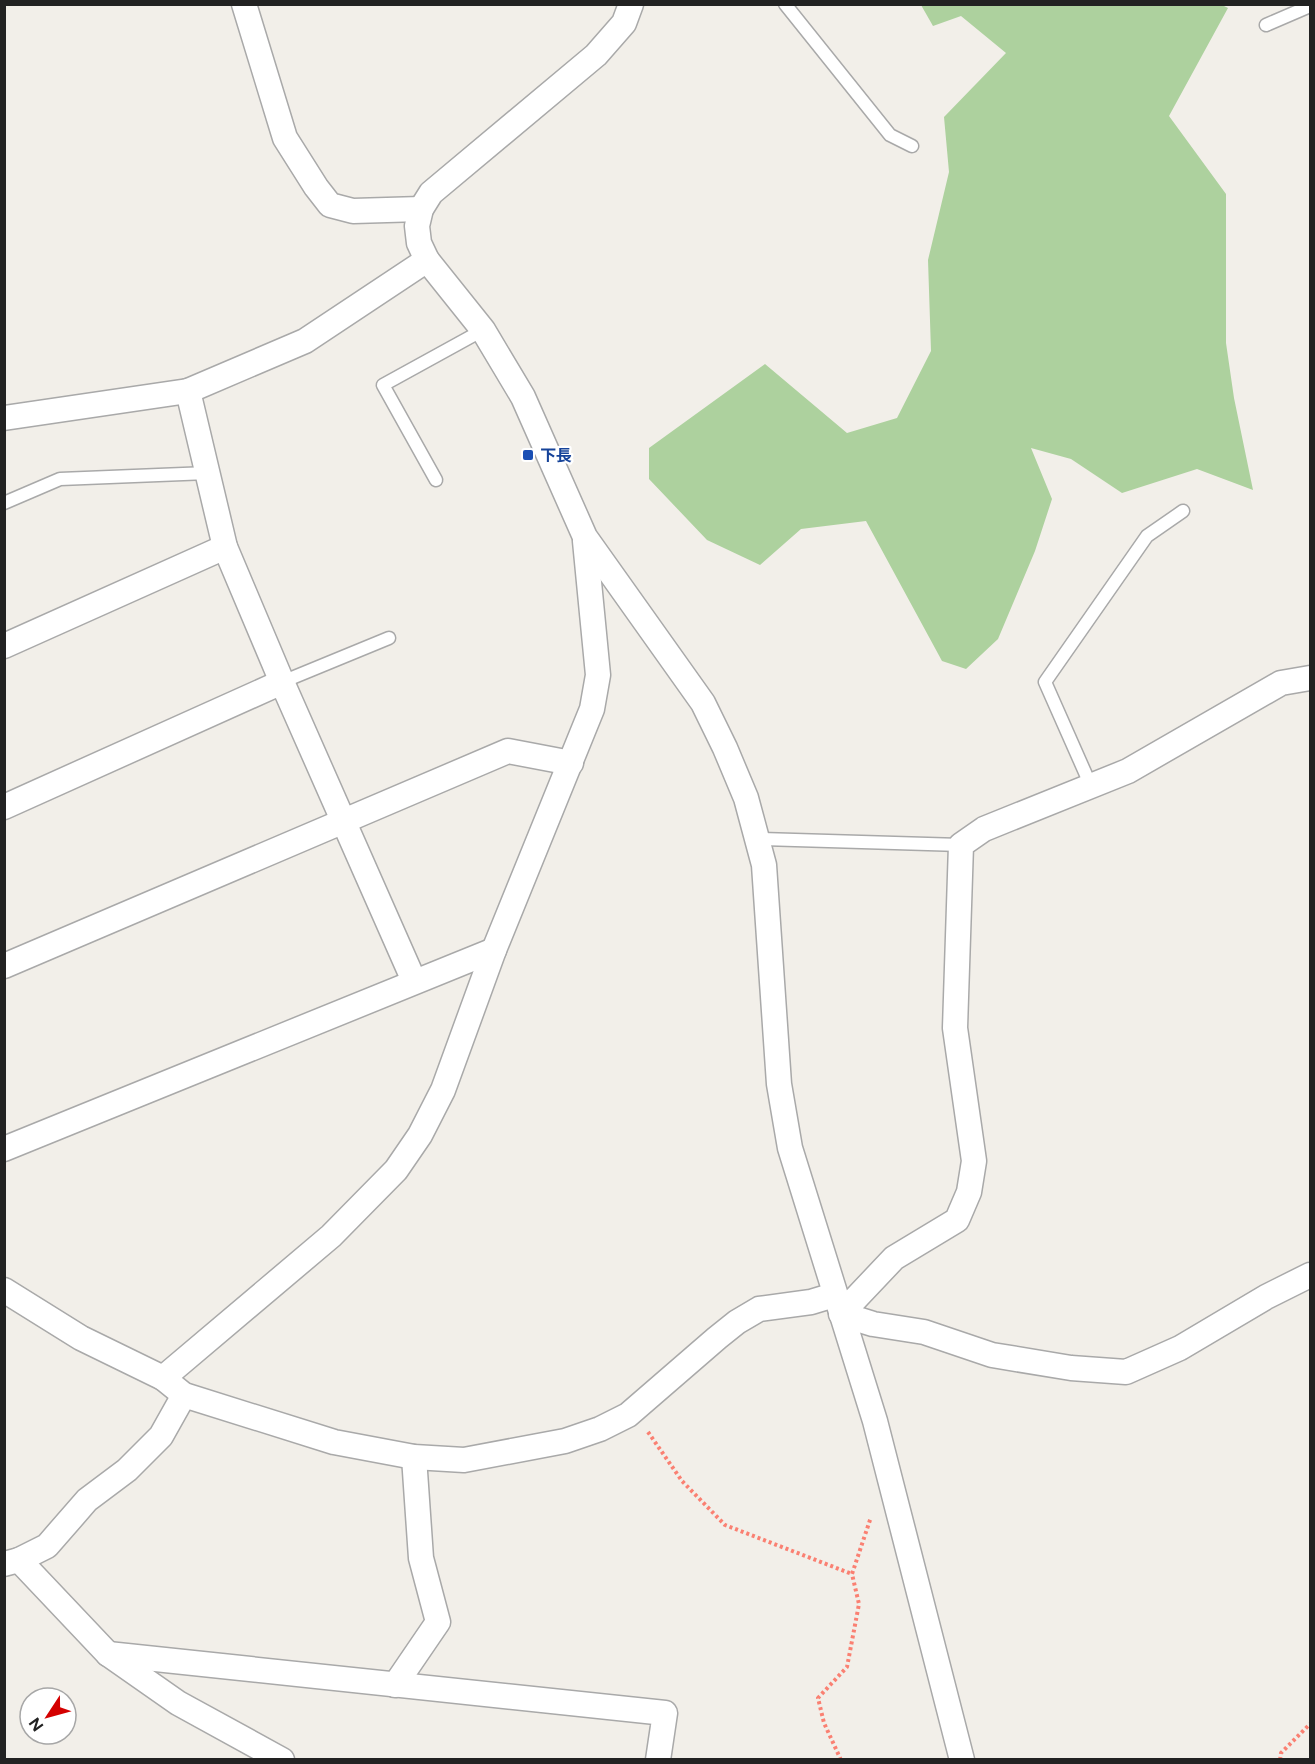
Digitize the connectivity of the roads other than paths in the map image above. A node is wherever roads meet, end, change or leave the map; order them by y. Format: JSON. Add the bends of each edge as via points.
{"nodes":[{"id":1,"x":244,"y":4,"type":"edge"},
{"id":2,"x":631,"y":4,"type":"edge"},
{"id":3,"x":785,"y":4,"type":"edge"},
{"id":4,"x":1311,"y":6,"type":"edge"},
{"id":5,"x":1266,"y":25,"type":"dead end"},
{"id":6,"x":912,"y":146,"type":"dead end"},
{"id":7,"x":421,"y":209,"type":"junction"},
{"id":8,"x":427,"y":260,"type":"junction"},
{"id":9,"x":483,"y":330,"type":"junction"},
{"id":10,"x":188,"y":391,"type":"junction"},
{"id":11,"x":4,"y":418,"type":"edge"},
{"id":12,"x":208,"y":473,"type":"junction"},
{"id":13,"x":436,"y":480,"type":"dead end"},
{"id":14,"x":4,"y":503,"type":"edge"},
{"id":15,"x":1183,"y":511,"type":"dead end"},
{"id":16,"x":585,"y":537,"type":"junction"},
{"id":17,"x":225,"y":547,"type":"junction"},
{"id":18,"x":389,"y":638,"type":"dead end"},
{"id":19,"x":4,"y":646,"type":"edge"},
{"id":20,"x":1311,"y":678,"type":"edge"},
{"id":21,"x":282,"y":682,"type":"junction"},
{"id":22,"x":571,"y":763,"type":"junction"},
{"id":23,"x":1091,"y":786,"type":"junction"},
{"id":24,"x":4,"y":807,"type":"edge"},
{"id":25,"x":344,"y":821,"type":"junction"},
{"id":26,"x":758,"y":839,"type":"junction"},
{"id":27,"x":961,"y":845,"type":"junction"},
{"id":28,"x":494,"y":950,"type":"junction"},
{"id":29,"x":4,"y":966,"type":"edge"},
{"id":30,"x":414,"y":981,"type":"junction"},
{"id":31,"x":4,"y":1149,"type":"edge"},
{"id":32,"x":1311,"y":1275,"type":"edge"},
{"id":33,"x":4,"y":1290,"type":"edge"},
{"id":34,"x":837,"y":1305,"type":"junction"},
{"id":35,"x":163,"y":1378,"type":"junction"},
{"id":36,"x":184,"y":1395,"type":"junction"},
{"id":37,"x":414,"y":1457,"type":"junction"},
{"id":38,"x":12,"y":1562,"type":"edge"},
{"id":39,"x":108,"y":1654,"type":"junction"},
{"id":40,"x":395,"y":1684,"type":"junction"},
{"id":41,"x":282,"y":1760,"type":"edge"},
{"id":42,"x":658,"y":1760,"type":"edge"},
{"id":43,"x":962,"y":1760,"type":"edge"}],
"edges":[{"from":1,"to":7,"type":"street","via":[[285,138],[330,205],[354,211]]},
{"from":2,"to":7,"type":"street","via":[[624,23],[596,55],[446,179]]},
{"from":3,"to":6,"type":"lane","via":[[890,135]]},
{"from":4,"to":5,"type":"lane"},
{"from":7,"to":8,"type":"street","via":[[419,243]]},
{"from":8,"to":9,"type":"street"},
{"from":8,"to":10,"type":"street","via":[[305,341]]},
{"from":9,"to":13,"type":"lane","via":[[383,385]]},
{"from":9,"to":16,"type":"street","via":[[523,397]]},
{"from":10,"to":11,"type":"street"},
{"from":10,"to":12,"type":"street"},
{"from":12,"to":14,"type":"lane","via":[[60,479]]},
{"from":12,"to":17,"type":"street"},
{"from":15,"to":23,"type":"lane","via":[[1147,536],[1046,682]]},
{"from":16,"to":22,"type":"street","via":[[598,675],[591,709]]},
{"from":16,"to":26,"type":"street","via":[[703,703],[738,778]]},
{"from":17,"to":19,"type":"street"},
{"from":17,"to":21,"type":"street"},
{"from":18,"to":21,"type":"lane"},
{"from":20,"to":23,"type":"street","via":[[1281,683],[1128,771]]},
{"from":21,"to":24,"type":"street"},
{"from":21,"to":25,"type":"street"},
{"from":22,"to":25,"type":"street","via":[[508,751]]},
{"from":22,"to":28,"type":"street"},
{"from":23,"to":27,"type":"street","via":[[984,829]]},
{"from":25,"to":29,"type":"street"},
{"from":25,"to":30,"type":"street"},
{"from":26,"to":27,"type":"lane"},
{"from":26,"to":34,"type":"street","via":[[764,866],[779,1084],[790,1148]]},
{"from":27,"to":34,"type":"street","via":[[955,1028],[974,1161],[969,1192],[957,1220],[894,1258]]},
{"from":28,"to":30,"type":"street"},
{"from":28,"to":35,"type":"street","via":[[443,1090],[420,1136],[396,1170],[331,1236]]},
{"from":30,"to":31,"type":"street"},
{"from":32,"to":34,"type":"street","via":[[1180,1348],[1126,1372],[992,1355],[924,1332],[873,1324]]},
{"from":33,"to":35,"type":"street","via":[[81,1338]]},
{"from":34,"to":37,"type":"street","via":[[811,1302],[759,1309],[717,1338],[633,1411],[600,1429],[565,1441],[464,1460]]},
{"from":34,"to":43,"type":"street","via":[[874,1421]]},
{"from":35,"to":36,"type":"street"},
{"from":36,"to":37,"type":"street","via":[[334,1442]]},
{"from":36,"to":38,"type":"street","via":[[161,1436],[127,1470],[87,1500],[47,1546]]},
{"from":37,"to":40,"type":"street","via":[[421,1558],[438,1622]]},
{"from":38,"to":39,"type":"street"},
{"from":39,"to":40,"type":"street"},
{"from":39,"to":41,"type":"street","via":[[178,1703]]},
{"from":40,"to":42,"type":"street","via":[[665,1713]]}]}
